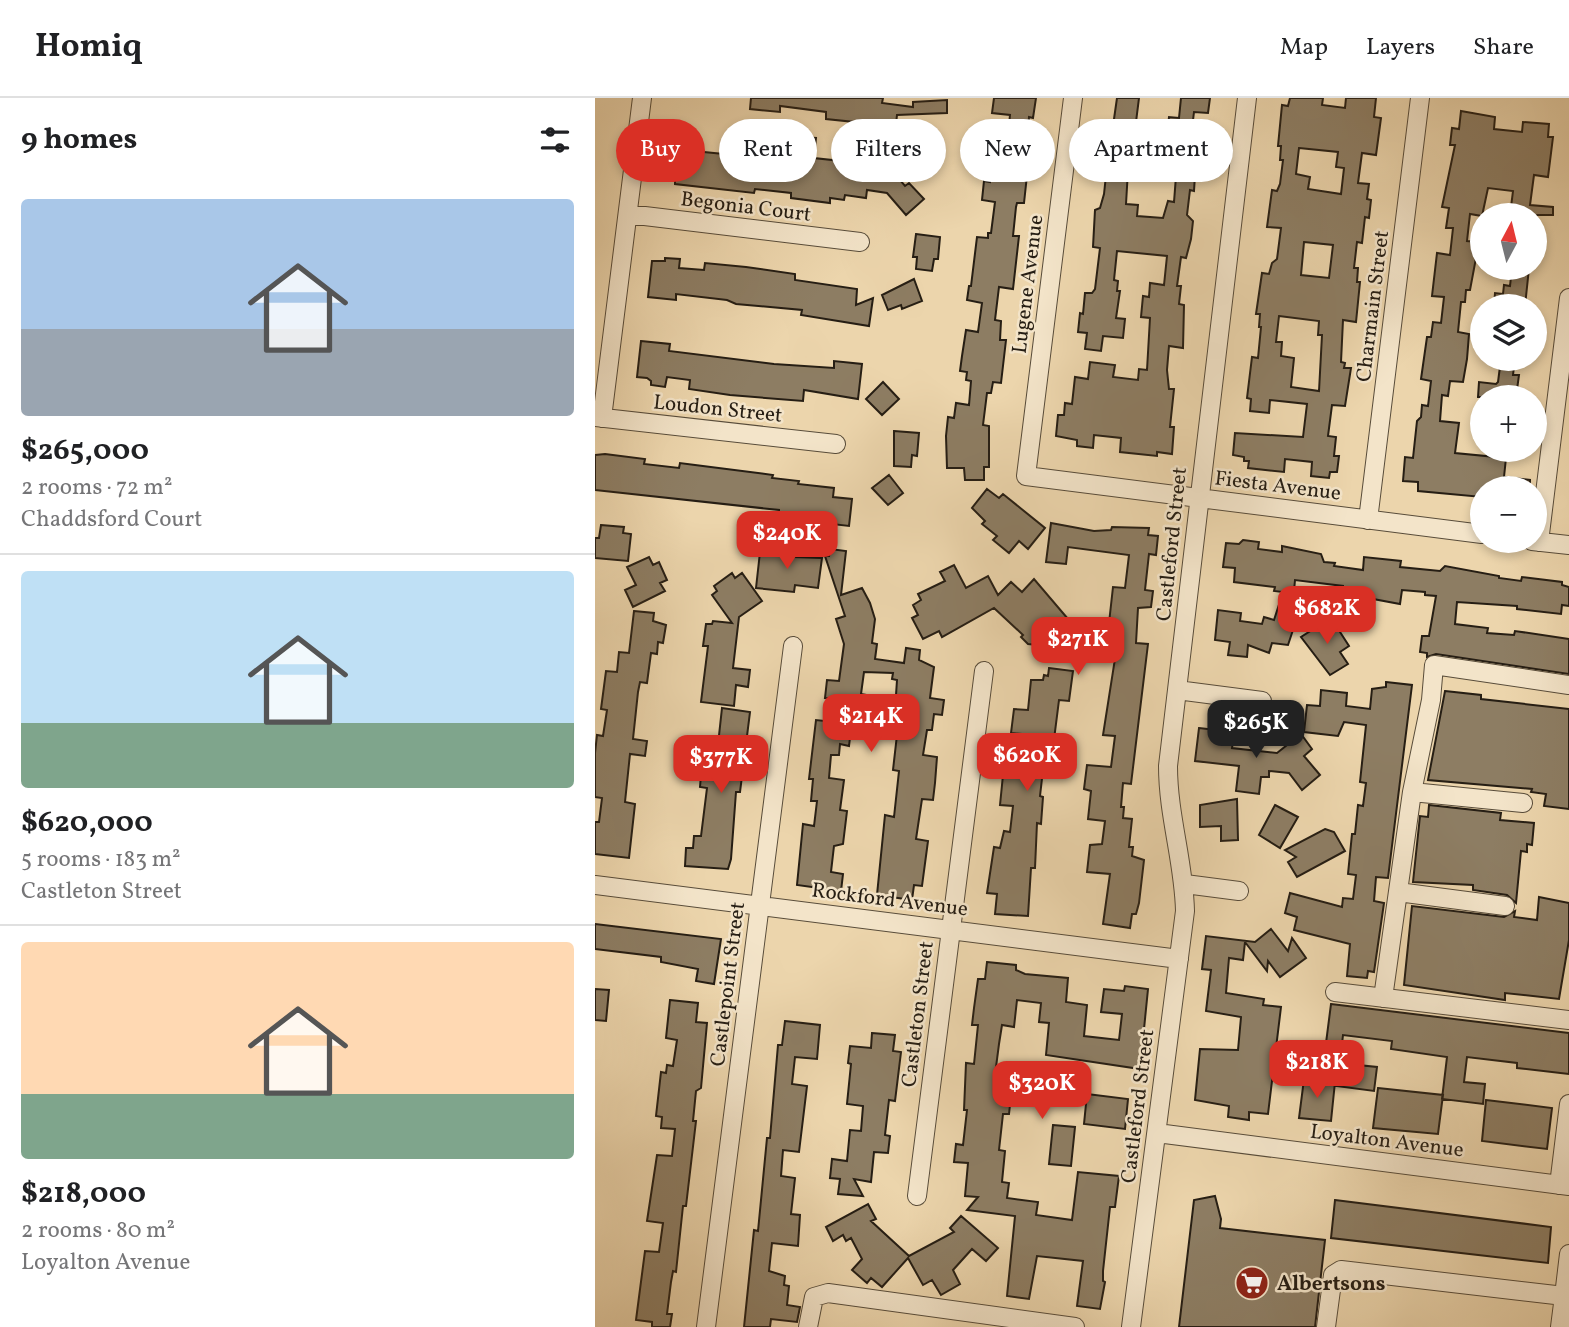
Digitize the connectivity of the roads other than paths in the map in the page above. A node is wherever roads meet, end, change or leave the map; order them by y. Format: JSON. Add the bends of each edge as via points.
{"nodes":[{"id":1,"x":642,"y":98,"type":"edge"},
{"id":2,"x":1073,"y":98,"type":"edge"},
{"id":3,"x":1247,"y":98,"type":"edge"},
{"id":4,"x":1420,"y":98,"type":"edge"},
{"id":5,"x":628,"y":214,"type":"junction"},
{"id":6,"x":860,"y":242,"type":"dead end"},
{"id":7,"x":1569,"y":298,"type":"edge"},
{"id":8,"x":599,"y":417,"type":"edge"},
{"id":9,"x":837,"y":444,"type":"dead end"},
{"id":10,"x":1026,"y":476,"type":"joint"},
{"id":11,"x":1545,"y":476,"type":"edge"},
{"id":12,"x":1198,"y":498,"type":"junction"},
{"id":13,"x":1368,"y":520,"type":"junction"},
{"id":14,"x":1470,"y":533,"type":"edge"},
{"id":15,"x":1547,"y":542,"type":"edge"},
{"id":16,"x":1569,"y":545,"type":"edge"},
{"id":17,"x":793,"y":646,"type":"dead end"},
{"id":18,"x":984,"y":671,"type":"dead end"},
{"id":19,"x":1569,"y":685,"type":"edge"},
{"id":20,"x":1177,"y":690,"type":"junction"},
{"id":21,"x":1262,"y":701,"type":"dead end"},
{"id":22,"x":1412,"y":792,"type":"junction"},
{"id":23,"x":1523,"y":803,"type":"dead end"},
{"id":24,"x":1185,"y":884,"type":"junction"},
{"id":25,"x":595,"y":885,"type":"edge"},
{"id":26,"x":1239,"y":891,"type":"dead end"},
{"id":27,"x":1398,"y":892,"type":"junction"},
{"id":28,"x":760,"y":906,"type":"junction"},
{"id":29,"x":1505,"y":906,"type":"dead end"},
{"id":30,"x":951,"y":930,"type":"junction"},
{"id":31,"x":1179,"y":959,"type":"junction"},
{"id":32,"x":1335,"y":992,"type":"dead end"},
{"id":33,"x":1383,"y":998,"type":"junction"},
{"id":34,"x":1569,"y":1020,"type":"edge"},
{"id":35,"x":1569,"y":1104,"type":"edge"},
{"id":36,"x":1157,"y":1133,"type":"junction"},
{"id":37,"x":1564,"y":1185,"type":"edge"},
{"id":38,"x":917,"y":1196,"type":"dead end"},
{"id":39,"x":1569,"y":1254,"type":"edge"},
{"id":40,"x":1564,"y":1296,"type":"junction"},
{"id":41,"x":1564,"y":1320,"type":"edge"},
{"id":42,"x":706,"y":1327,"type":"edge"},
{"id":43,"x":808,"y":1327,"type":"edge"},
{"id":44,"x":1075,"y":1327,"type":"edge"},
{"id":45,"x":1131,"y":1327,"type":"edge"},
{"id":46,"x":1325,"y":1327,"type":"edge"}],
"edges":[{"from":1,"to":5,"type":"street"},
{"from":2,"to":10,"type":"street","name":"Lugene Avenue"},
{"from":3,"to":12,"type":"street","name":"Castleford Street"},
{"from":4,"to":13,"type":"street","name":"Charmain Street"},
{"from":5,"to":6,"type":"street","name":"Begonia Court"},
{"from":5,"to":8,"type":"street"},
{"from":7,"to":11,"type":"street"},
{"from":8,"to":9,"type":"street","name":"Loudon Street"},
{"from":10,"to":12,"type":"street","name":"Fiesta Avenue"},
{"from":12,"to":13,"type":"street","name":"Fiesta Avenue"},
{"from":12,"to":20,"type":"street","name":"Castleford Street"},
{"from":13,"to":14,"type":"street","name":"Fiesta Avenue"},
{"from":15,"to":16,"type":"street"},
{"from":17,"to":28,"type":"street","name":"Castlepoint Street"},
{"from":18,"to":30,"type":"street","name":"Castleton Street"},
{"from":19,"to":22,"type":"street","via":[[1434,666]]},
{"from":20,"to":21,"type":"street"},
{"from":20,"to":24,"type":"street","name":"Castleford Street","via":[[1168,795]]},
{"from":22,"to":23,"type":"street"},
{"from":22,"to":27,"type":"street"},
{"from":24,"to":26,"type":"street"},
{"from":24,"to":31,"type":"street","name":"Castleford Street"},
{"from":25,"to":28,"type":"street","name":"Rockford Avenue"},
{"from":27,"to":29,"type":"street"},
{"from":27,"to":33,"type":"street"},
{"from":28,"to":30,"type":"street","name":"Rockford Avenue"},
{"from":28,"to":42,"type":"street","name":"Castlepoint Street"},
{"from":30,"to":31,"type":"street","name":"Rockford Avenue"},
{"from":30,"to":38,"type":"street","name":"Castleton Street"},
{"from":31,"to":36,"type":"street","name":"Castleford Street"},
{"from":32,"to":33,"type":"street"},
{"from":33,"to":34,"type":"street"},
{"from":35,"to":37,"type":"street"},
{"from":36,"to":37,"type":"street","name":"Loyalton Avenue"},
{"from":36,"to":45,"type":"street","name":"Castleford Street"},
{"from":39,"to":40,"type":"street"},
{"from":40,"to":41,"type":"street"},
{"from":40,"to":46,"type":"street","via":[[1336,1270]]},
{"from":43,"to":44,"type":"street","via":[[814,1297],[828,1293]]}]}
